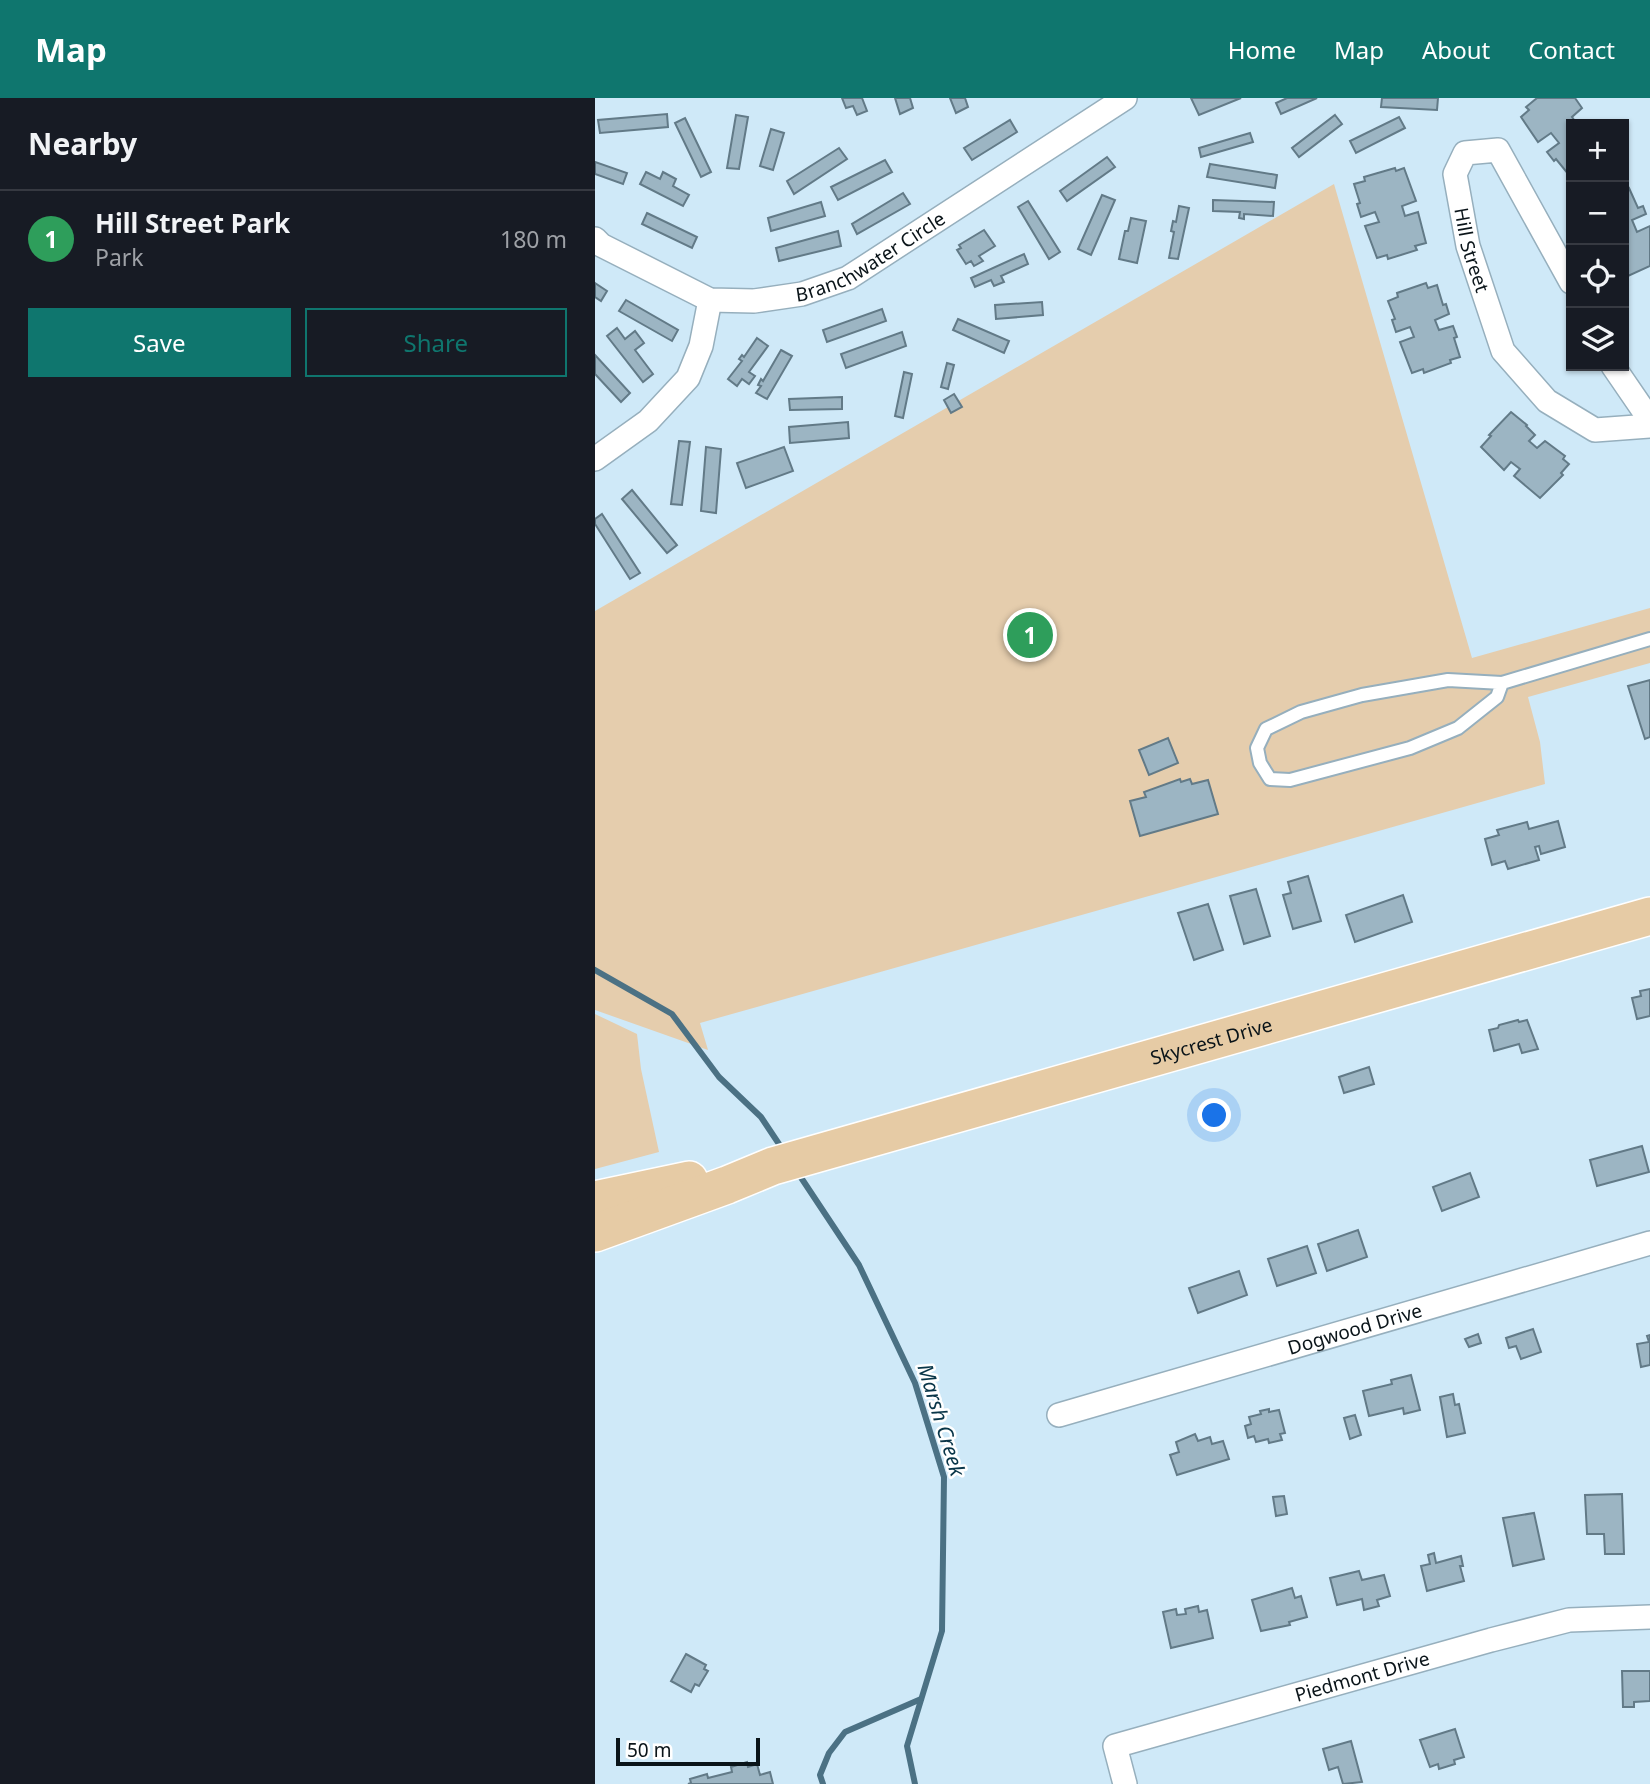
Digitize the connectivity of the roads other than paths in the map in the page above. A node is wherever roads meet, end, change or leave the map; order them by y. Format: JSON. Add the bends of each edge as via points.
{"nodes":[{"id":1,"x":1125,"y":98,"type":"edge"},
{"id":2,"x":595,"y":239,"type":"edge"},
{"id":3,"x":1566,"y":273,"type":"edge"},
{"id":4,"x":711,"y":300,"type":"junction"},
{"id":5,"x":1616,"y":371,"type":"edge"},
{"id":6,"x":1650,"y":420,"type":"edge"},
{"id":7,"x":1650,"y":426,"type":"edge"},
{"id":8,"x":595,"y":458,"type":"edge"},
{"id":9,"x":1650,"y":639,"type":"edge"},
{"id":10,"x":1502,"y":682,"type":"junction"},
{"id":11,"x":1650,"y":916,"type":"edge"},
{"id":12,"x":773,"y":1166,"type":"junction"},
{"id":13,"x":595,"y":1200,"type":"edge"},
{"id":14,"x":595,"y":1233,"type":"edge"},
{"id":15,"x":1650,"y":1243,"type":"edge"},
{"id":16,"x":1059,"y":1415,"type":"dead end"},
{"id":17,"x":1650,"y":1617,"type":"edge"},
{"id":18,"x":1125,"y":1784,"type":"edge"}],
"edges":[{"from":1,"to":4,"type":"street","name":"Branchwater Circle","via":[[848,278],[802,294],[754,301]]},
{"from":2,"to":4,"type":"street","name":"Branchwater Circle"},
{"from":3,"to":7,"type":"street","name":"Hill Street","via":[[1498,150],[1465,153],[1455,174],[1468,246],[1503,351],[1547,401],[1595,430]]},
{"from":4,"to":8,"type":"street","via":[[688,378],[647,421]]},
{"from":5,"to":6,"type":"street"},
{"from":9,"to":10,"type":"lane"},
{"from":10,"to":10,"type":"lane","via":[[1448,680],[1362,695],[1301,712],[1266,729],[1257,748],[1260,763],[1270,779],[1290,780],[1411,748],[1458,728],[1497,697]]},
{"from":11,"to":12,"type":"main road","name":"Skycrest Drive"},
{"from":12,"to":13,"type":"main road","name":"Skycrest Drive"},
{"from":12,"to":14,"type":"main road","name":"Skycrest Drive"},
{"from":15,"to":16,"type":"street","name":"Dogwood Drive"},
{"from":17,"to":18,"type":"street","name":"Piedmont Drive","via":[[1556,1623],[1115,1746]]}]}
